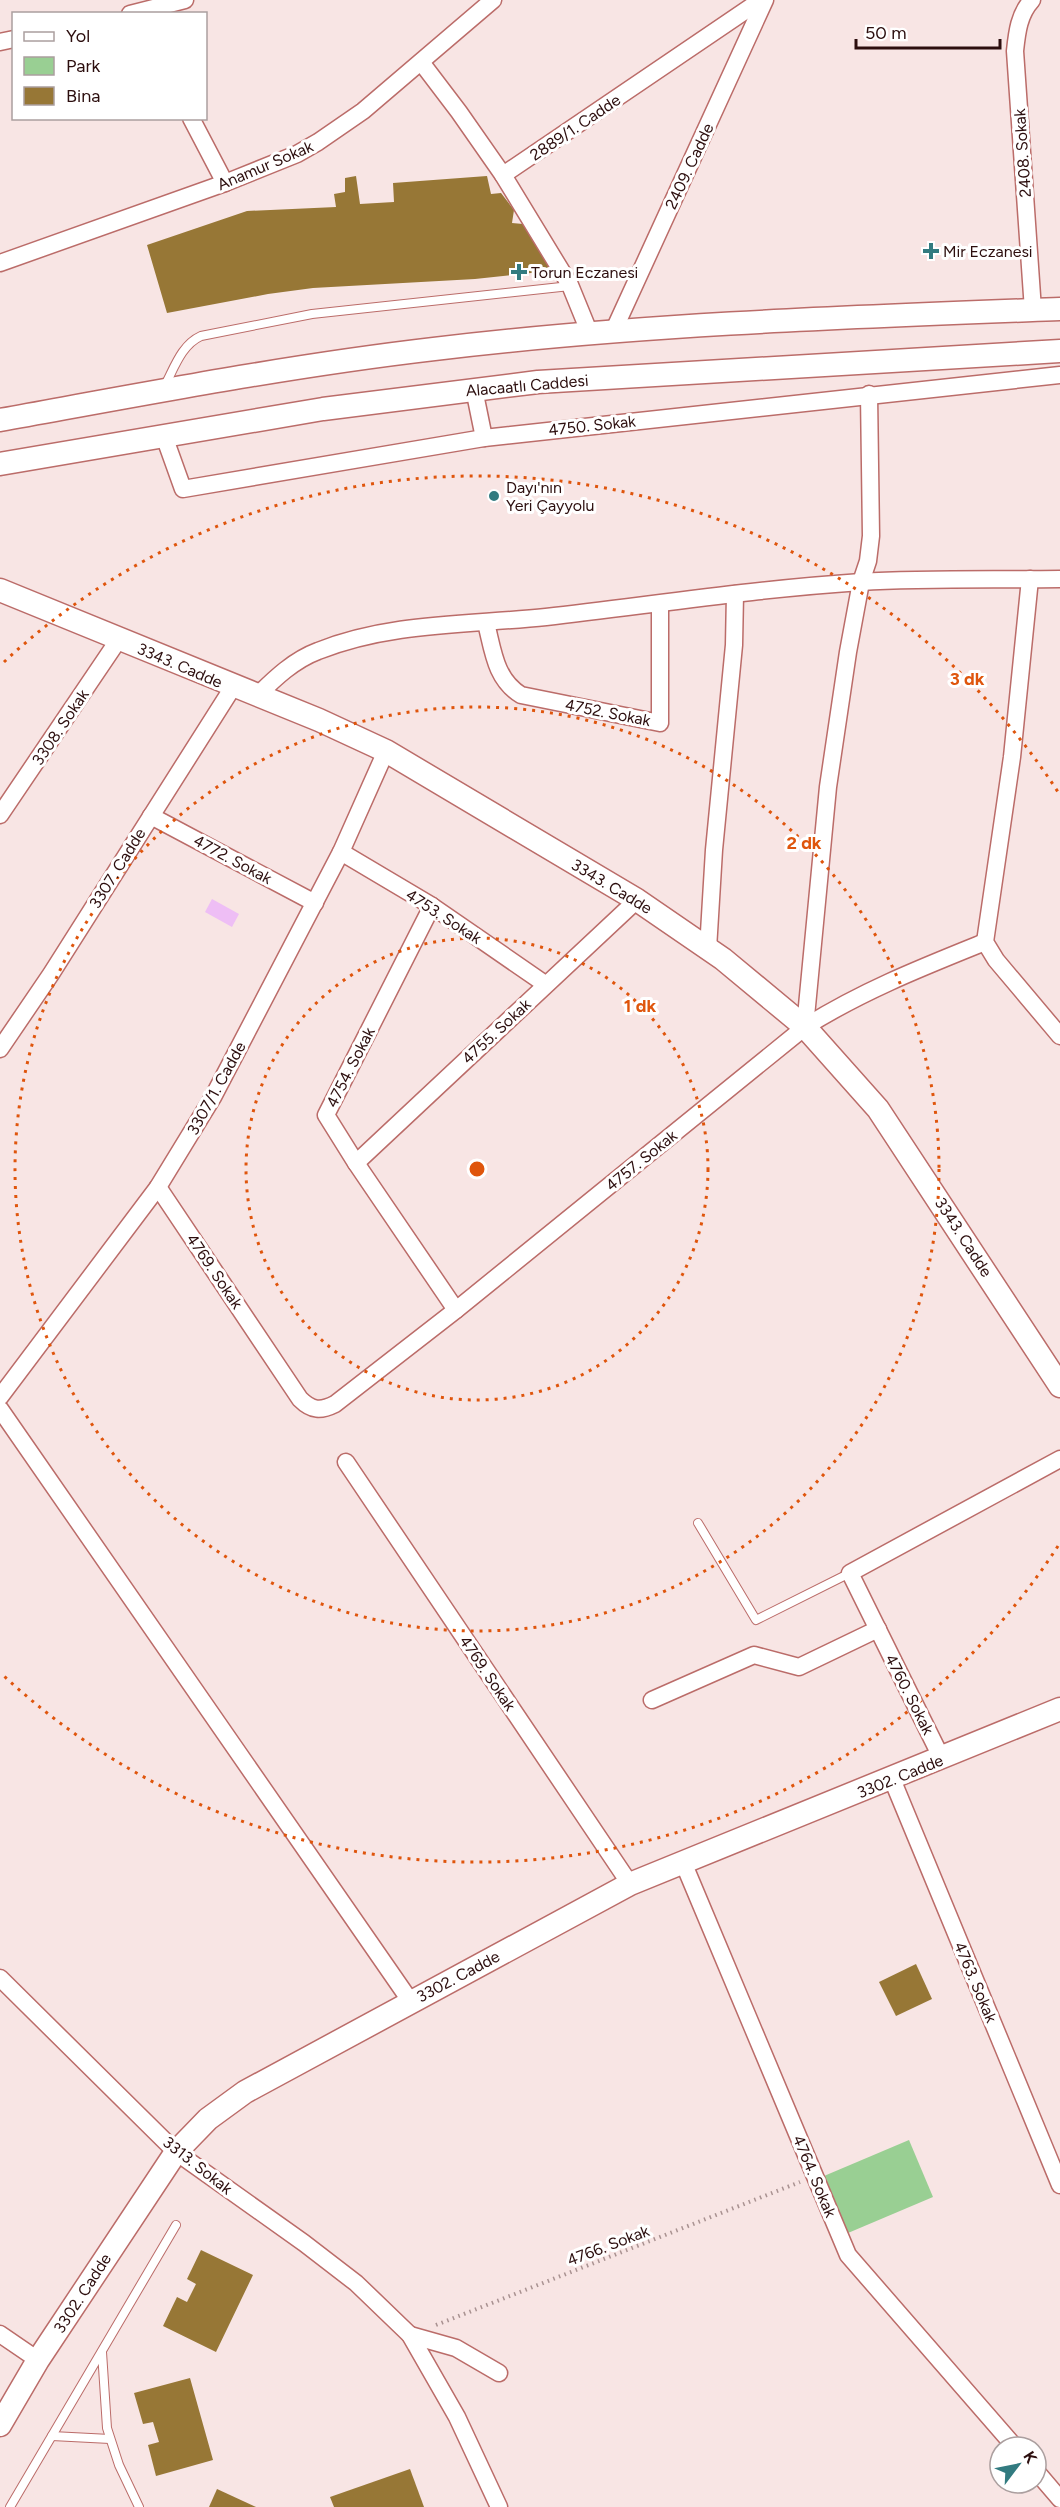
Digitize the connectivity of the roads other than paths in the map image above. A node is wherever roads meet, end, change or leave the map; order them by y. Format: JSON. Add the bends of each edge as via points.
{"nodes":[{"id":1,"x":185,"y":0,"type":"edge"},
{"id":2,"x":494,"y":0,"type":"edge"},
{"id":3,"x":763,"y":0,"type":"edge"},
{"id":4,"x":1032,"y":0,"type":"edge"},
{"id":5,"x":154,"y":7,"type":"edge"},
{"id":6,"x":137,"y":12,"type":"edge"},
{"id":7,"x":421,"y":62,"type":"junction"},
{"id":8,"x":192,"y":120,"type":"edge"},
{"id":9,"x":503,"y":175,"type":"junction"},
{"id":10,"x":225,"y":183,"type":"junction"},
{"id":11,"x":0,"y":263,"type":"edge"},
{"id":12,"x":570,"y":285,"type":"junction"},
{"id":13,"x":1060,"y":309,"type":"edge"},
{"id":14,"x":1033,"y":310,"type":"junction"},
{"id":15,"x":613,"y":332,"type":"junction"},
{"id":16,"x":590,"y":334,"type":"junction"},
{"id":17,"x":1060,"y":351,"type":"edge"},
{"id":18,"x":1060,"y":375,"type":"edge"},
{"id":19,"x":474,"y":389,"type":"junction"},
{"id":20,"x":162,"y":392,"type":"junction"},
{"id":21,"x":869,"y":394,"type":"junction"},
{"id":22,"x":0,"y":420,"type":"edge"},
{"id":23,"x":164,"y":436,"type":"junction"},
{"id":24,"x":484,"y":438,"type":"junction"},
{"id":25,"x":0,"y":464,"type":"edge"},
{"id":26,"x":1030,"y":579,"type":"junction"},
{"id":27,"x":1060,"y":579,"type":"edge"},
{"id":28,"x":861,"y":582,"type":"junction"},
{"id":29,"x":0,"y":590,"type":"edge"},
{"id":30,"x":735,"y":594,"type":"junction"},
{"id":31,"x":660,"y":604,"type":"junction"},
{"id":32,"x":486,"y":623,"type":"junction"},
{"id":33,"x":119,"y":639,"type":"junction"},
{"id":34,"x":233,"y":687,"type":"junction"},
{"id":35,"x":257,"y":696,"type":"junction"},
{"id":36,"x":386,"y":751,"type":"junction"},
{"id":37,"x":0,"y":815,"type":"edge"},
{"id":38,"x":151,"y":816,"type":"junction"},
{"id":39,"x":341,"y":852,"type":"junction"},
{"id":40,"x":637,"y":900,"type":"junction"},
{"id":41,"x":315,"y":903,"type":"junction"},
{"id":42,"x":432,"y":906,"type":"junction"},
{"id":43,"x":985,"y":942,"type":"junction"},
{"id":44,"x":708,"y":949,"type":"junction"},
{"id":45,"x":545,"y":984,"type":"junction"},
{"id":46,"x":805,"y":1027,"type":"junction"},
{"id":47,"x":1060,"y":1036,"type":"edge"},
{"id":48,"x":0,"y":1049,"type":"edge"},
{"id":49,"x":356,"y":1163,"type":"junction"},
{"id":50,"x":158,"y":1187,"type":"junction"},
{"id":51,"x":456,"y":1310,"type":"junction"},
{"id":52,"x":1060,"y":1386,"type":"edge"},
{"id":53,"x":0,"y":1397,"type":"edge"},
{"id":54,"x":0,"y":1409,"type":"edge"},
{"id":55,"x":316,"y":1409,"type":"joint"},
{"id":56,"x":1060,"y":1459,"type":"edge"},
{"id":57,"x":346,"y":1462,"type":"dead end"},
{"id":58,"x":698,"y":1523,"type":"dead end"},
{"id":59,"x":850,"y":1573,"type":"junction"},
{"id":60,"x":878,"y":1629,"type":"junction"},
{"id":61,"x":652,"y":1700,"type":"dead end"},
{"id":62,"x":1060,"y":1709,"type":"edge"},
{"id":63,"x":942,"y":1759,"type":"junction"},
{"id":64,"x":892,"y":1779,"type":"junction"},
{"id":65,"x":683,"y":1862,"type":"junction"},
{"id":66,"x":630,"y":1884,"type":"junction"},
{"id":67,"x":0,"y":1978,"type":"edge"},
{"id":68,"x":411,"y":2002,"type":"junction"},
{"id":69,"x":176,"y":2152,"type":"junction"},
{"id":70,"x":1060,"y":2185,"type":"edge"},
{"id":71,"x":177,"y":2225,"type":"dead end"},
{"id":72,"x":0,"y":2334,"type":"edge"},
{"id":73,"x":410,"y":2335,"type":"junction"},
{"id":74,"x":102,"y":2351,"type":"junction"},
{"id":75,"x":38,"y":2360,"type":"junction"},
{"id":76,"x":499,"y":2373,"type":"dead end"},
{"id":77,"x":0,"y":2425,"type":"edge"},
{"id":78,"x":1005,"y":2435,"type":"edge"},
{"id":79,"x":52,"y":2436,"type":"junction"},
{"id":80,"x":110,"y":2439,"type":"junction"},
{"id":81,"x":1048,"y":2485,"type":"edge"},
{"id":82,"x":1060,"y":2499,"type":"edge"},
{"id":83,"x":10,"y":2507,"type":"edge"},
{"id":84,"x":139,"y":2507,"type":"edge"},
{"id":85,"x":499,"y":2507,"type":"edge"}],
"edges":[{"from":1,"to":5,"type":"street"},
{"from":2,"to":7,"type":"street","name":"Anamur Sokak"},
{"from":3,"to":9,"type":"street","name":"2889/1. Cadde"},
{"from":3,"to":15,"type":"street","name":"2409. Cadde"},
{"from":4,"to":14,"type":"street","name":"2408. Sokak","via":[[1017,28],[1015,51]]},
{"from":5,"to":6,"type":"street"},
{"from":7,"to":9,"type":"street"},
{"from":7,"to":10,"type":"street","name":"Anamur Sokak","via":[[363,111],[318,142]]},
{"from":8,"to":10,"type":"street"},
{"from":9,"to":12,"type":"street"},
{"from":10,"to":11,"type":"street","name":"Anamur Sokak"},
{"from":12,"to":16,"type":"street"},
{"from":12,"to":20,"type":"lane","via":[[312,314],[201,336],[184,350]]},
{"from":13,"to":14,"type":"street"},
{"from":14,"to":15,"type":"street","via":[[726,323]]},
{"from":15,"to":16,"type":"street"},
{"from":16,"to":20,"type":"street","via":[[403,353]]},
{"from":17,"to":19,"type":"street","name":"Alacaatlı Caddesi"},
{"from":18,"to":21,"type":"street","name":"4750. Sokak"},
{"from":19,"to":23,"type":"street","name":"Alacaatlı Caddesi"},
{"from":19,"to":24,"type":"street"},
{"from":20,"to":22,"type":"street"},
{"from":21,"to":24,"type":"street","name":"4750. Sokak"},
{"from":21,"to":28,"type":"street","via":[[871,536]]},
{"from":23,"to":24,"type":"street","name":"4750. Sokak","via":[[183,489]]},
{"from":23,"to":25,"type":"street","name":"Alacaatlı Caddesi"},
{"from":26,"to":27,"type":"street"},
{"from":26,"to":28,"type":"street"},
{"from":26,"to":43,"type":"street","via":[[1012,757]]},
{"from":28,"to":30,"type":"street"},
{"from":28,"to":46,"type":"street","via":[[828,788]]},
{"from":29,"to":33,"type":"street","name":"3343. Cadde"},
{"from":30,"to":31,"type":"street"},
{"from":30,"to":44,"type":"street"},
{"from":31,"to":32,"type":"street"},
{"from":31,"to":32,"type":"street","name":"4752. Sokak","via":[[660,723],[511,689],[501,675]]},
{"from":32,"to":35,"type":"street","via":[[411,627],[317,651],[292,664]]},
{"from":33,"to":34,"type":"street","name":"3343. Cadde"},
{"from":33,"to":37,"type":"street","name":"3308. Sokak"},
{"from":34,"to":35,"type":"street","name":"3343. Cadde"},
{"from":34,"to":38,"type":"street","name":"3307. Cadde"},
{"from":35,"to":36,"type":"street","name":"3343. Cadde"},
{"from":36,"to":39,"type":"street","name":"3307/1. Cadde"},
{"from":36,"to":40,"type":"street","name":"3343. Cadde"},
{"from":38,"to":41,"type":"street","name":"4772. Sokak"},
{"from":38,"to":48,"type":"street","name":"3307. Cadde"},
{"from":39,"to":41,"type":"street","name":"3307/1. Cadde"},
{"from":39,"to":42,"type":"street","name":"4753. Sokak"},
{"from":40,"to":44,"type":"street","name":"3343. Cadde"},
{"from":40,"to":45,"type":"street","name":"4755. Sokak"},
{"from":41,"to":50,"type":"street","name":"3307/1. Cadde","via":[[213,1097]]},
{"from":42,"to":45,"type":"street","name":"4753. Sokak"},
{"from":42,"to":49,"type":"street","name":"4754. Sokak","via":[[326,1115]]},
{"from":43,"to":46,"type":"street","name":"4757. Sokak","via":[[896,978]]},
{"from":43,"to":47,"type":"street"},
{"from":44,"to":46,"type":"street","name":"3343. Cadde"},
{"from":45,"to":49,"type":"street","name":"4755. Sokak"},
{"from":46,"to":51,"type":"street","name":"4757. Sokak"},
{"from":46,"to":52,"type":"street","name":"3343. Cadde","via":[[878,1109]]},
{"from":49,"to":51,"type":"street","name":"4754. Sokak"},
{"from":50,"to":53,"type":"street","name":"3307/1. Cadde"},
{"from":50,"to":55,"type":"street","name":"4769. Sokak","via":[[300,1399]]},
{"from":51,"to":55,"type":"street","name":"4757. Sokak","via":[[335,1404]]},
{"from":54,"to":68,"type":"street"},
{"from":56,"to":59,"type":"street"},
{"from":57,"to":66,"type":"street","name":"4769. Sokak"},
{"from":58,"to":59,"type":"lane","via":[[756,1620]]},
{"from":59,"to":60,"type":"street","name":"4760. Sokak"},
{"from":60,"to":61,"type":"street","via":[[799,1667],[754,1655]]},
{"from":60,"to":63,"type":"street","name":"4760. Sokak"},
{"from":62,"to":63,"type":"street","name":"3302. Cadde"},
{"from":63,"to":64,"type":"street","name":"3302. Cadde"},
{"from":64,"to":65,"type":"street","name":"3302. Cadde"},
{"from":64,"to":70,"type":"street","name":"4763. Sokak"},
{"from":65,"to":66,"type":"street","name":"3302. Cadde"},
{"from":65,"to":78,"type":"street","name":"4764. Sokak","via":[[848,2255]]},
{"from":66,"to":68,"type":"street","name":"3302. Cadde"},
{"from":67,"to":69,"type":"street","name":"3313. Sokak"},
{"from":68,"to":69,"type":"street","name":"3302. Cadde","via":[[245,2092],[208,2119]]},
{"from":69,"to":73,"type":"street","name":"3313. Sokak","via":[[356,2283]]},
{"from":69,"to":75,"type":"street","name":"3302. Cadde"},
{"from":71,"to":74,"type":"lane"},
{"from":72,"to":75,"type":"street"},
{"from":73,"to":76,"type":"street","via":[[456,2348]]},
{"from":73,"to":85,"type":"street","via":[[457,2417]]},
{"from":74,"to":79,"type":"lane"},
{"from":74,"to":80,"type":"lane"},
{"from":75,"to":77,"type":"street","name":"3302. Cadde"},
{"from":79,"to":80,"type":"lane"},
{"from":79,"to":83,"type":"lane"},
{"from":80,"to":84,"type":"lane"},
{"from":81,"to":82,"type":"street"}]}
